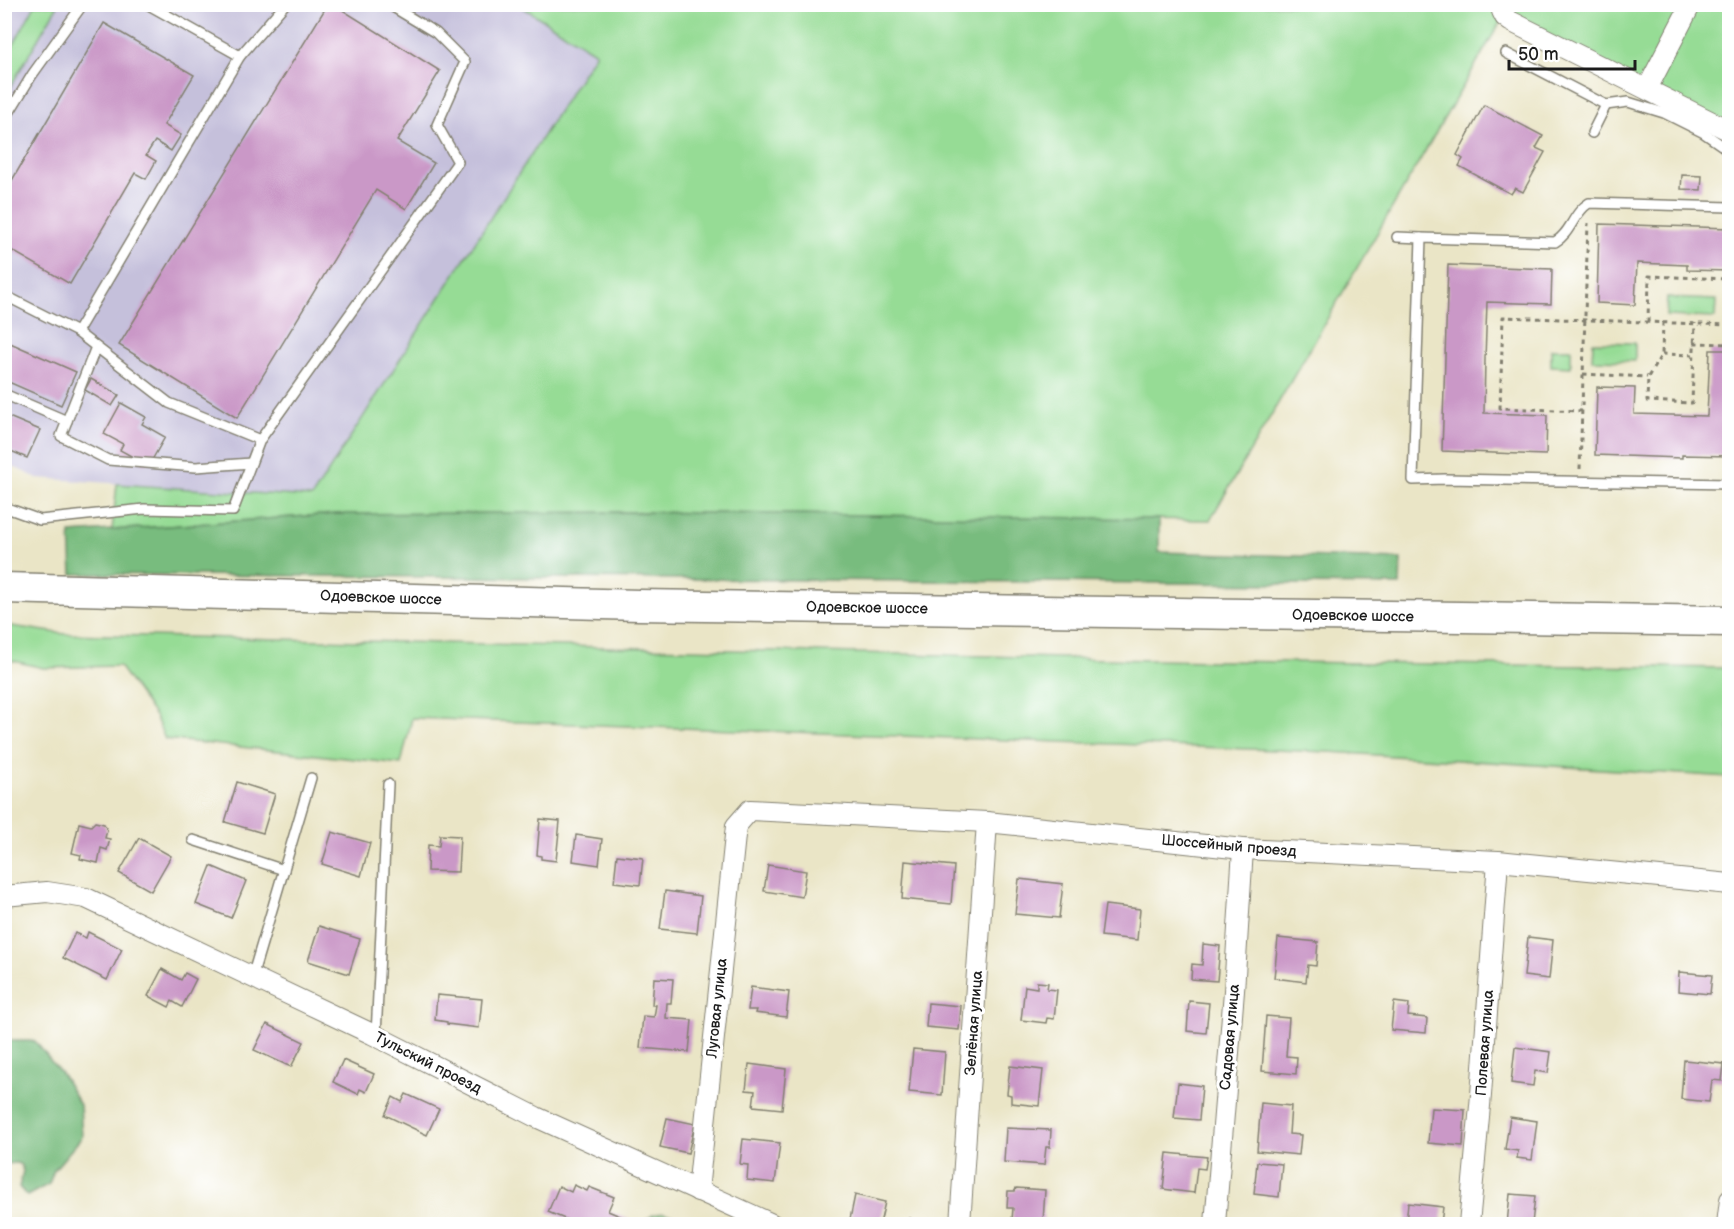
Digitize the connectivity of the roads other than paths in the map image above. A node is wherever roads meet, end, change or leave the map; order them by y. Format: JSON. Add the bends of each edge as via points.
{"nodes":[{"id":1,"x":83,"y":4,"type":"edge"},
{"id":2,"x":147,"y":4,"type":"edge"},
{"id":3,"x":285,"y":4,"type":"edge"},
{"id":4,"x":388,"y":4,"type":"edge"},
{"id":5,"x":1506,"y":4,"type":"edge"},
{"id":6,"x":1691,"y":4,"type":"edge"},
{"id":7,"x":1506,"y":53,"type":"dead end"},
{"id":8,"x":240,"y":56,"type":"junction"},
{"id":9,"x":1647,"y":89,"type":"junction"},
{"id":10,"x":1606,"y":105,"type":"junction"},
{"id":11,"x":4,"y":120,"type":"edge"},
{"id":12,"x":1730,"y":131,"type":"edge"},
{"id":13,"x":1592,"y":133,"type":"dead end"},
{"id":14,"x":1730,"y":151,"type":"edge"},
{"id":15,"x":1730,"y":207,"type":"edge"},
{"id":16,"x":1397,"y":237,"type":"dead end"},
{"id":17,"x":1421,"y":238,"type":"junction"},
{"id":18,"x":4,"y":295,"type":"edge"},
{"id":19,"x":78,"y":332,"type":"junction"},
{"id":20,"x":96,"y":347,"type":"junction"},
{"id":21,"x":4,"y":394,"type":"edge"},
{"id":22,"x":67,"y":422,"type":"junction"},
{"id":23,"x":260,"y":440,"type":"junction"},
{"id":24,"x":251,"y":463,"type":"junction"},
{"id":25,"x":1730,"y":484,"type":"edge"},
{"id":26,"x":4,"y":507,"type":"edge"},
{"id":27,"x":4,"y":588,"type":"edge"},
{"id":28,"x":1730,"y":621,"type":"edge"},
{"id":29,"x":311,"y":778,"type":"dead end"},
{"id":30,"x":388,"y":784,"type":"dead end"},
{"id":31,"x":987,"y":822,"type":"junction"},
{"id":32,"x":736,"y":826,"type":"joint"},
{"id":33,"x":193,"y":840,"type":"dead end"},
{"id":34,"x":1244,"y":849,"type":"junction"},
{"id":35,"x":1498,"y":861,"type":"junction"},
{"id":36,"x":284,"y":870,"type":"junction"},
{"id":37,"x":1730,"y":884,"type":"edge"},
{"id":38,"x":4,"y":896,"type":"edge"},
{"id":39,"x":252,"y":977,"type":"junction"},
{"id":40,"x":376,"y":1036,"type":"junction"},
{"id":41,"x":698,"y":1191,"type":"junction"},
{"id":42,"x":1730,"y":1200,"type":"edge"},
{"id":43,"x":772,"y":1224,"type":"edge"},
{"id":44,"x":960,"y":1224,"type":"edge"},
{"id":45,"x":1215,"y":1224,"type":"edge"},
{"id":46,"x":1469,"y":1224,"type":"edge"},
{"id":47,"x":1727,"y":1224,"type":"edge"}],
"edges":[{"from":1,"to":11,"type":"lane"},
{"from":2,"to":8,"type":"lane"},
{"from":3,"to":8,"type":"lane"},
{"from":4,"to":23,"type":"lane","via":[[436,33],[465,62],[437,124],[458,162]]},
{"from":5,"to":9,"type":"street","via":[[1502,11],[1510,21]]},
{"from":6,"to":9,"type":"street"},
{"from":7,"to":10,"type":"lane"},
{"from":8,"to":19,"type":"lane"},
{"from":9,"to":12,"type":"street"},
{"from":10,"to":13,"type":"lane"},
{"from":10,"to":14,"type":"lane","via":[[1628,102],[1664,113]]},
{"from":15,"to":17,"type":"lane","via":[[1589,204],[1576,214],[1562,238],[1555,242]]},
{"from":16,"to":17,"type":"lane"},
{"from":17,"to":25,"type":"lane","via":[[1413,480]]},
{"from":18,"to":19,"type":"lane"},
{"from":19,"to":20,"type":"lane"},
{"from":20,"to":22,"type":"lane"},
{"from":20,"to":23,"type":"lane","via":[[169,403]]},
{"from":21,"to":22,"type":"lane"},
{"from":22,"to":24,"type":"lane","via":[[61,436],[108,460],[196,466]]},
{"from":23,"to":24,"type":"lane"},
{"from":24,"to":26,"type":"lane","via":[[233,511],[144,508],[40,520]]},
{"from":27,"to":28,"type":"main road","name":"Одоевское шоссе","via":[[651,605]]},
{"from":29,"to":36,"type":"lane"},
{"from":30,"to":40,"type":"lane"},
{"from":31,"to":32,"type":"street","name":"Шоссейный проезд","via":[[750,810]]},
{"from":31,"to":34,"type":"street","name":"Шоссейный проезд"},
{"from":31,"to":44,"type":"street","name":"Зелёная улица"},
{"from":32,"to":41,"type":"street","name":"Луговая улица"},
{"from":33,"to":36,"type":"lane"},
{"from":34,"to":35,"type":"street","name":"Шоссейный проезд"},
{"from":34,"to":45,"type":"street","name":"Садовая улица"},
{"from":35,"to":37,"type":"street","name":"Шоссейный проезд"},
{"from":35,"to":46,"type":"street","name":"Полевая улица"},
{"from":36,"to":39,"type":"lane"},
{"from":38,"to":39,"type":"street","name":"Тульский проезд","via":[[47,892],[86,898]]},
{"from":39,"to":40,"type":"street","name":"Тульский проезд"},
{"from":40,"to":41,"type":"street","name":"Тульский проезд","via":[[536,1117]]},
{"from":41,"to":43,"type":"street","name":"Тульский проезд"},
{"from":42,"to":47,"type":"street"}]}
